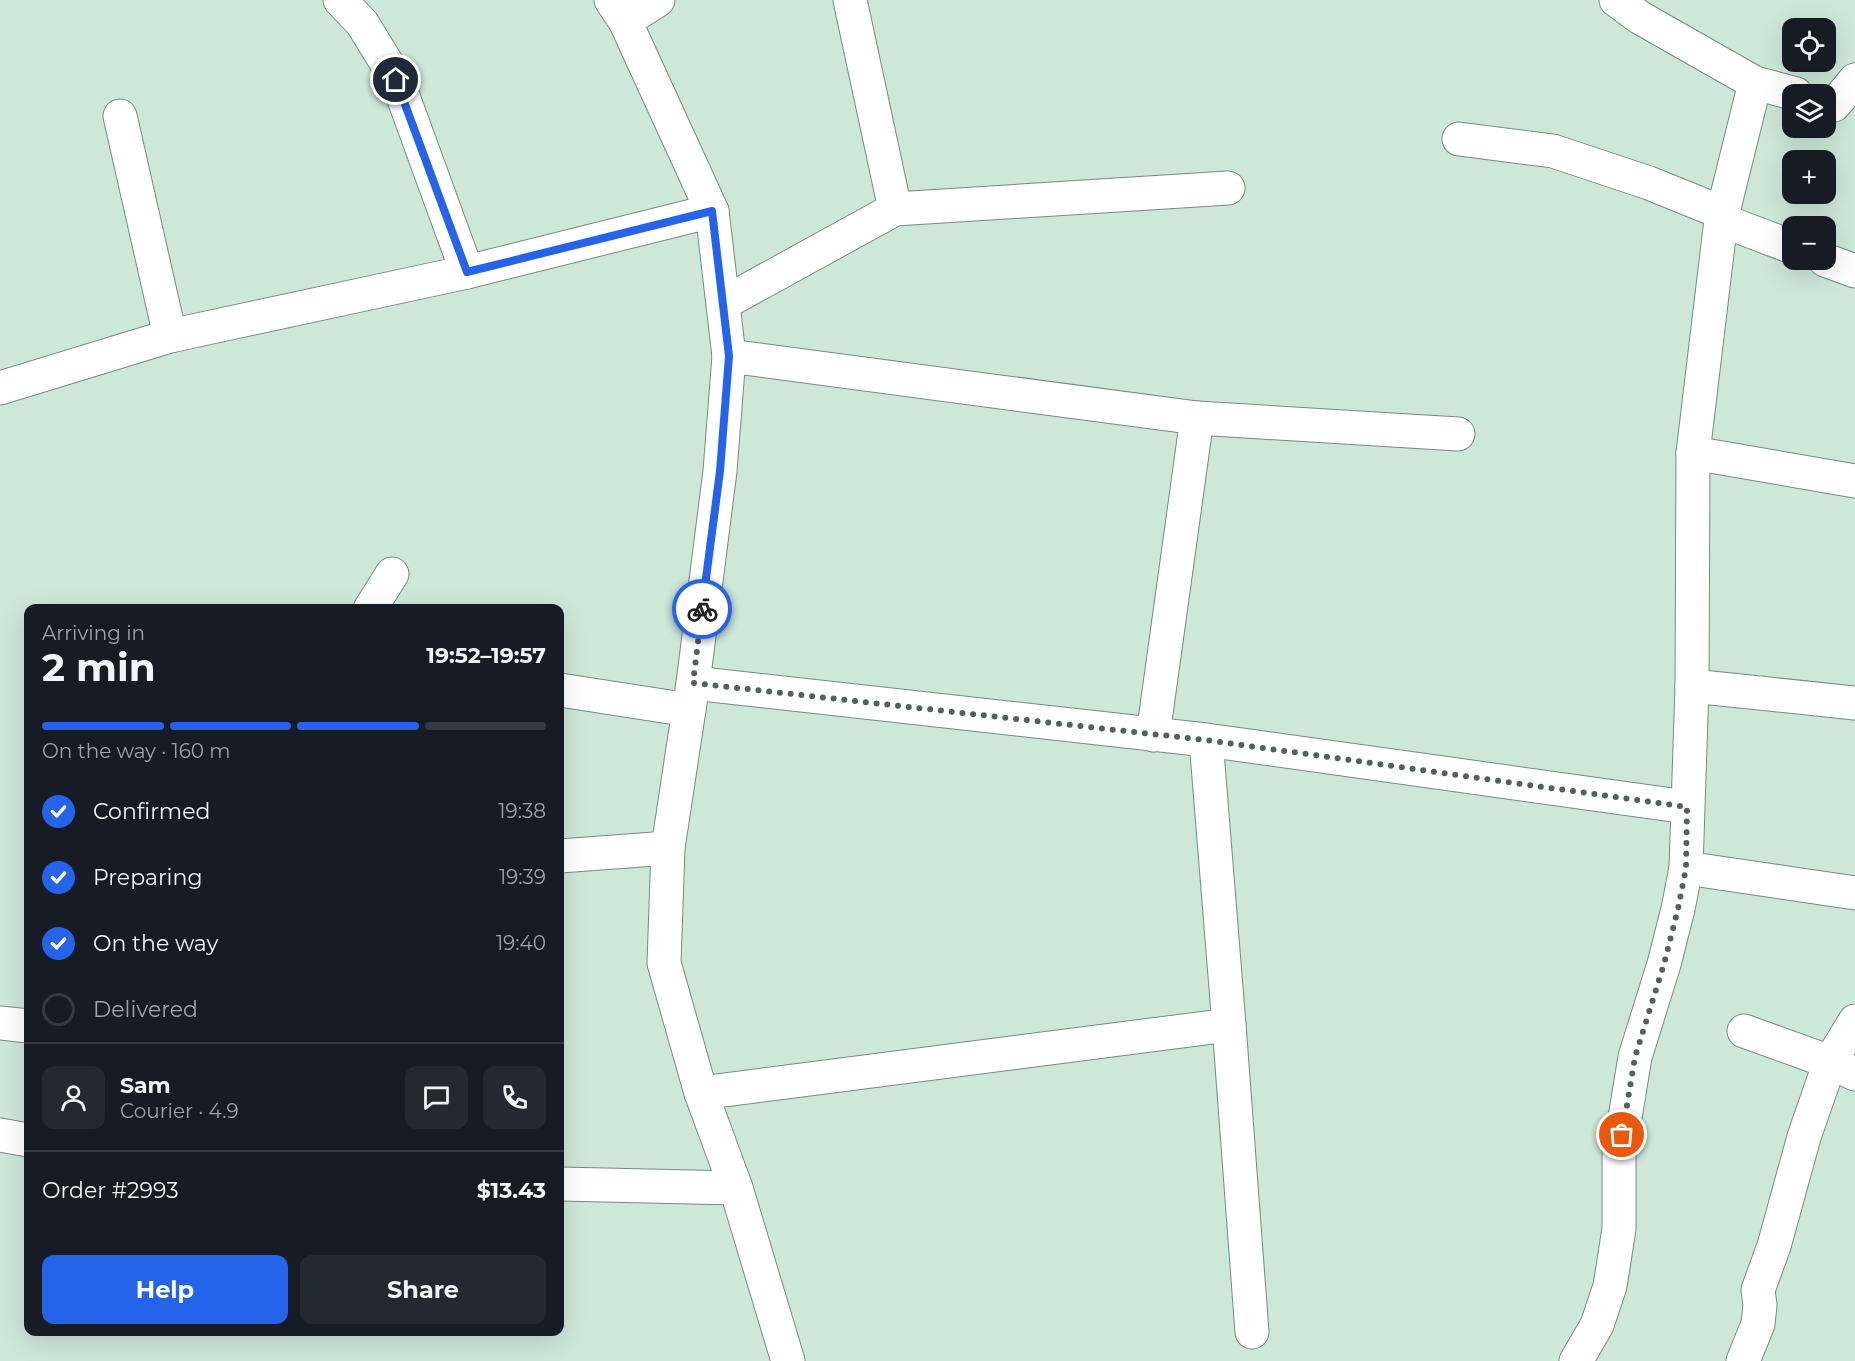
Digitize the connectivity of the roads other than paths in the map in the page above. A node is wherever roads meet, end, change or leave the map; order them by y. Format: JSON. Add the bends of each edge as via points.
{"nodes":[{"id":1,"x":340,"y":0,"type":"edge"},
{"id":2,"x":658,"y":0,"type":"edge"},
{"id":3,"x":850,"y":0,"type":"edge"},
{"id":4,"x":1616,"y":0,"type":"edge"},
{"id":5,"x":618,"y":10,"type":"edge"},
{"id":6,"x":1855,"y":80,"type":"edge"},
{"id":7,"x":1755,"y":83,"type":"junction"},
{"id":8,"x":1782,"y":90,"type":"edge"},
{"id":9,"x":1838,"y":106,"type":"edge"},
{"id":10,"x":120,"y":116,"type":"dead end"},
{"id":11,"x":1459,"y":139,"type":"dead end"},
{"id":12,"x":1228,"y":188,"type":"dead end"},
{"id":13,"x":895,"y":209,"type":"junction"},
{"id":14,"x":712,"y":211,"type":"junction"},
{"id":15,"x":1722,"y":217,"type":"junction"},
{"id":16,"x":1782,"y":243,"type":"edge"},
{"id":17,"x":1836,"y":264,"type":"edge"},
{"id":18,"x":1855,"y":271,"type":"edge"},
{"id":19,"x":467,"y":272,"type":"junction"},
{"id":20,"x":724,"y":303,"type":"junction"},
{"id":21,"x":170,"y":336,"type":"junction"},
{"id":22,"x":729,"y":356,"type":"junction"},
{"id":23,"x":0,"y":388,"type":"edge"},
{"id":24,"x":1197,"y":418,"type":"junction"},
{"id":25,"x":1458,"y":434,"type":"dead end"},
{"id":26,"x":1693,"y":453,"type":"junction"},
{"id":27,"x":1855,"y":481,"type":"edge"},
{"id":28,"x":392,"y":574,"type":"dead end"},
{"id":29,"x":373,"y":604,"type":"edge"},
{"id":30,"x":1692,"y":686,"type":"junction"},
{"id":31,"x":564,"y":690,"type":"edge"},
{"id":32,"x":691,"y":696,"type":"junction"},
{"id":33,"x":1855,"y":702,"type":"edge"},
{"id":34,"x":1153,"y":735,"type":"junction"},
{"id":35,"x":1206,"y":740,"type":"junction"},
{"id":36,"x":1687,"y":807,"type":"junction"},
{"id":37,"x":668,"y":848,"type":"junction"},
{"id":38,"x":564,"y":856,"type":"edge"},
{"id":39,"x":1686,"y":868,"type":"junction"},
{"id":40,"x":1855,"y":893,"type":"edge"},
{"id":41,"x":1855,"y":1021,"type":"edge"},
{"id":42,"x":0,"y":1023,"type":"edge"},
{"id":43,"x":1229,"y":1025,"type":"junction"},
{"id":44,"x":24,"y":1026,"type":"edge"},
{"id":45,"x":1744,"y":1031,"type":"dead end"},
{"id":46,"x":1842,"y":1068,"type":"edge"},
{"id":47,"x":701,"y":1093,"type":"junction"},
{"id":48,"x":0,"y":1135,"type":"edge"},
{"id":49,"x":24,"y":1139,"type":"edge"},
{"id":50,"x":564,"y":1184,"type":"edge"},
{"id":51,"x":736,"y":1188,"type":"junction"},
{"id":52,"x":1252,"y":1332,"type":"dead end"},
{"id":53,"x":788,"y":1361,"type":"edge"},
{"id":54,"x":1576,"y":1361,"type":"edge"},
{"id":55,"x":1743,"y":1361,"type":"edge"}],
"edges":[{"from":1,"to":19,"type":"street","via":[[362,23],[396,80]]},
{"from":2,"to":5,"type":"street"},
{"from":3,"to":13,"type":"street"},
{"from":4,"to":7,"type":"street"},
{"from":5,"to":14,"type":"street"},
{"from":6,"to":9,"type":"street"},
{"from":7,"to":8,"type":"street"},
{"from":7,"to":15,"type":"street"},
{"from":10,"to":21,"type":"street"},
{"from":11,"to":15,"type":"street","via":[[1553,151],[1649,183]]},
{"from":12,"to":13,"type":"street"},
{"from":13,"to":20,"type":"street"},
{"from":14,"to":19,"type":"street"},
{"from":14,"to":20,"type":"street"},
{"from":15,"to":16,"type":"street"},
{"from":15,"to":26,"type":"street"},
{"from":17,"to":18,"type":"street"},
{"from":19,"to":21,"type":"street"},
{"from":20,"to":22,"type":"street"},
{"from":21,"to":23,"type":"street"},
{"from":22,"to":24,"type":"street"},
{"from":22,"to":32,"type":"street","via":[[720,471]]},
{"from":24,"to":25,"type":"street"},
{"from":24,"to":34,"type":"street"},
{"from":26,"to":27,"type":"street"},
{"from":26,"to":30,"type":"street"},
{"from":28,"to":29,"type":"street"},
{"from":30,"to":33,"type":"street"},
{"from":30,"to":36,"type":"street"},
{"from":31,"to":32,"type":"street"},
{"from":32,"to":34,"type":"street"},
{"from":32,"to":37,"type":"street"},
{"from":34,"to":35,"type":"street"},
{"from":35,"to":36,"type":"street"},
{"from":35,"to":43,"type":"street"},
{"from":36,"to":39,"type":"street"},
{"from":37,"to":38,"type":"street"},
{"from":37,"to":47,"type":"street","via":[[664,963]]},
{"from":39,"to":40,"type":"street"},
{"from":39,"to":54,"type":"street","via":[[1633,1068],[1618,1155],[1619,1229],[1610,1286],[1597,1325]]},
{"from":41,"to":46,"type":"street"},
{"from":42,"to":44,"type":"street"},
{"from":43,"to":47,"type":"street"},
{"from":43,"to":52,"type":"street"},
{"from":45,"to":46,"type":"street"},
{"from":46,"to":55,"type":"street","via":[[1804,1137],[1758,1290],[1758,1324]]},
{"from":47,"to":51,"type":"street"},
{"from":48,"to":49,"type":"street"},
{"from":50,"to":51,"type":"street"},
{"from":51,"to":53,"type":"street"}]}
